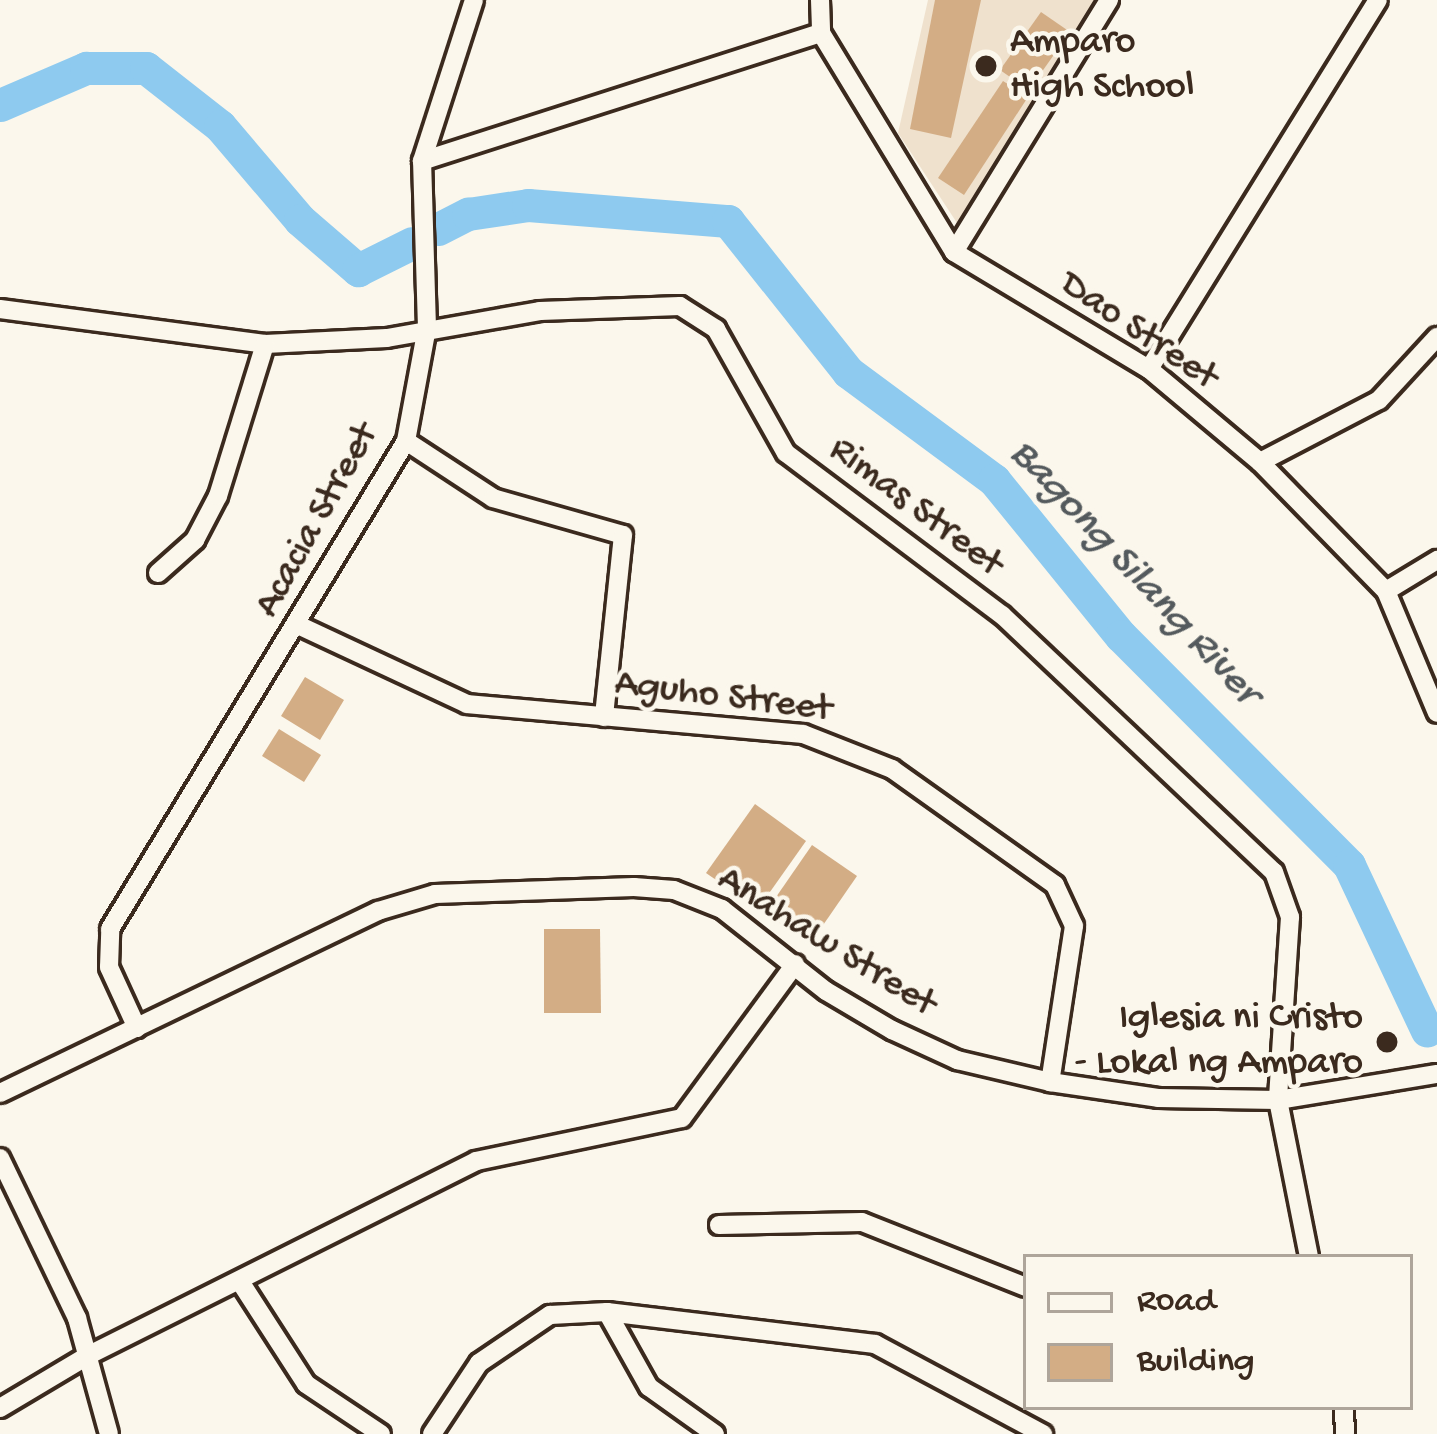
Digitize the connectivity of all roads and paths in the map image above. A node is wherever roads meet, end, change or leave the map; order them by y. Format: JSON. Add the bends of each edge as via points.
{"nodes":[{"id":1,"x":474,"y":0,"type":"edge"},
{"id":2,"x":820,"y":0,"type":"edge"},
{"id":3,"x":1109,"y":0,"type":"edge"},
{"id":4,"x":1378,"y":0,"type":"edge"},
{"id":5,"x":820,"y":33,"type":"junction"},
{"id":6,"x":422,"y":161,"type":"junction"},
{"id":7,"x":954,"y":252,"type":"junction"},
{"id":8,"x":0,"y":309,"type":"edge"},
{"id":9,"x":427,"y":328,"type":"junction"},
{"id":10,"x":1437,"y":337,"type":"edge"},
{"id":11,"x":265,"y":344,"type":"junction"},
{"id":12,"x":1149,"y":369,"type":"junction"},
{"id":13,"x":406,"y":441,"type":"junction"},
{"id":14,"x":1260,"y":462,"type":"junction"},
{"id":15,"x":1437,"y":560,"type":"edge"},
{"id":16,"x":158,"y":573,"type":"dead end"},
{"id":17,"x":1386,"y":591,"type":"junction"},
{"id":18,"x":300,"y":626,"type":"junction"},
{"id":19,"x":1437,"y":713,"type":"edge"},
{"id":20,"x":604,"y":717,"type":"junction"},
{"id":21,"x":795,"y":964,"type":"junction"},
{"id":22,"x":137,"y":1028,"type":"junction"},
{"id":23,"x":1437,"y":1074,"type":"edge"},
{"id":24,"x":1050,"y":1082,"type":"junction"},
{"id":25,"x":0,"y":1093,"type":"edge"},
{"id":26,"x":1279,"y":1100,"type":"junction"},
{"id":27,"x":0,"y":1158,"type":"edge"},
{"id":28,"x":719,"y":1225,"type":"dead end"},
{"id":29,"x":1308,"y":1254,"type":"edge"},
{"id":30,"x":242,"y":1283,"type":"junction"},
{"id":31,"x":1023,"y":1286,"type":"edge"},
{"id":32,"x":607,"y":1312,"type":"junction"},
{"id":33,"x":89,"y":1354,"type":"junction"},
{"id":34,"x":0,"y":1408,"type":"edge"},
{"id":35,"x":109,"y":1434,"type":"edge"},
{"id":36,"x":380,"y":1434,"type":"edge"},
{"id":37,"x":432,"y":1434,"type":"edge"},
{"id":38,"x":715,"y":1434,"type":"edge"},
{"id":39,"x":1043,"y":1434,"type":"edge"}],
"edges":[{"from":1,"to":6,"type":"street","name":"Acacia Street"},
{"from":2,"to":5,"type":"street"},
{"from":3,"to":7,"type":"street"},
{"from":4,"to":12,"type":"street"},
{"from":5,"to":6,"type":"street"},
{"from":5,"to":7,"type":"street","name":"Dao Street"},
{"from":6,"to":9,"type":"street","name":"Acacia Street"},
{"from":7,"to":12,"type":"street","name":"Dao Street"},
{"from":8,"to":11,"type":"street","name":"Rimas Street"},
{"from":9,"to":11,"type":"street","name":"Rimas Street","via":[[387,338]]},
{"from":9,"to":13,"type":"street","name":"Acacia Street"},
{"from":9,"to":26,"type":"street","name":"Rimas Street","via":[[540,311],[680,306],[716,329],[786,453],[1002,615],[1274,872],[1289,917]]},
{"from":10,"to":14,"type":"street","via":[[1379,400]]},
{"from":11,"to":16,"type":"street","via":[[218,496],[195,540]]},
{"from":12,"to":14,"type":"street","name":"Dao Street"},
{"from":13,"to":18,"type":"street","name":"Acacia Street"},
{"from":13,"to":20,"type":"street","via":[[493,498],[623,535]]},
{"from":14,"to":17,"type":"street","name":"Dao Street"},
{"from":15,"to":17,"type":"street"},
{"from":17,"to":19,"type":"street","name":"Dao Street"},
{"from":18,"to":20,"type":"street","name":"Aguho Street","via":[[467,704]]},
{"from":18,"to":22,"type":"street","name":"Acacia Street","via":[[110,929],[109,967]]},
{"from":20,"to":24,"type":"street","name":"Aguho Street","via":[[803,734],[845,746],[892,769],[1055,884],[1074,926]]},
{"from":21,"to":22,"type":"street","name":"Anahaw Street","via":[[722,909],[674,890],[451,892],[342,926]]},
{"from":21,"to":24,"type":"street","name":"Anahaw Street","via":[[892,1030],[957,1060]]},
{"from":21,"to":30,"type":"street","via":[[682,1118],[476,1161]]},
{"from":22,"to":25,"type":"street","name":"Anahaw Street"},
{"from":23,"to":26,"type":"street","name":"Anahaw Street"},
{"from":24,"to":26,"type":"street","name":"Anahaw Street","via":[[1158,1098]]},
{"from":26,"to":29,"type":"street","name":"Rimas Street"},
{"from":27,"to":33,"type":"street"},
{"from":28,"to":31,"type":"street","via":[[862,1222]]},
{"from":30,"to":33,"type":"street"},
{"from":30,"to":36,"type":"street","via":[[305,1384]]},
{"from":32,"to":37,"type":"street","via":[[550,1315],[479,1363]]},
{"from":32,"to":38,"type":"street","via":[[650,1387]]},
{"from":32,"to":39,"type":"street","via":[[875,1344]]},
{"from":33,"to":34,"type":"street"},
{"from":33,"to":35,"type":"street"}]}
